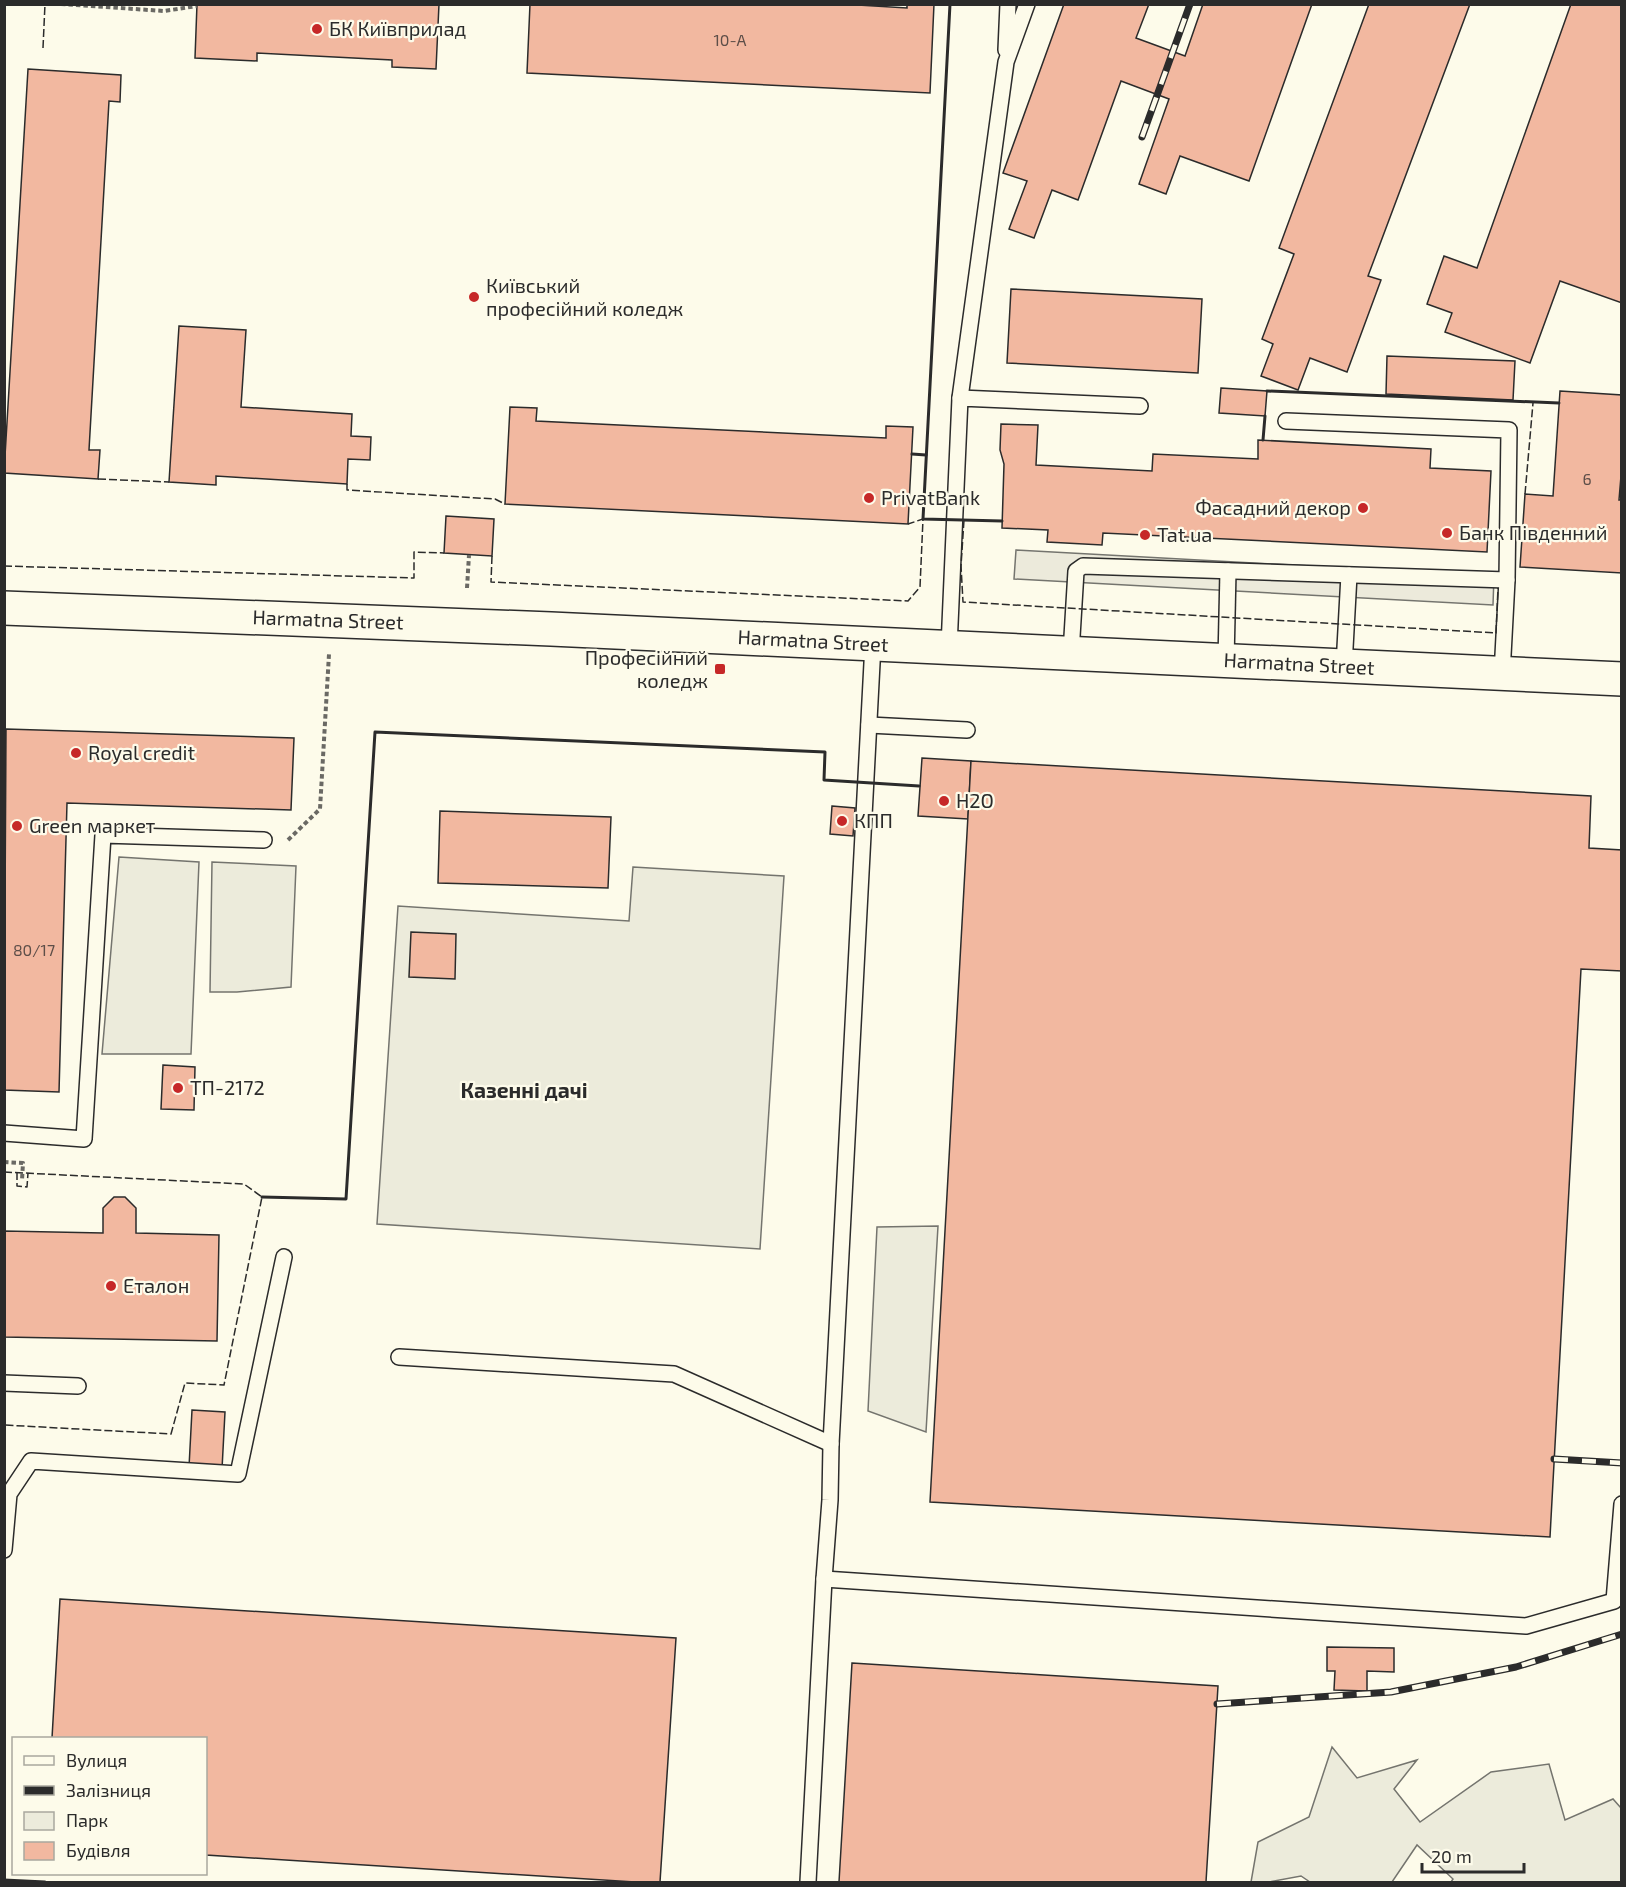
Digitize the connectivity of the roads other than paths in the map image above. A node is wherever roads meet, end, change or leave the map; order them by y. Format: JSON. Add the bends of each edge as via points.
{"nodes":[{"id":1,"x":1008,"y":4,"type":"edge"},
{"id":2,"x":1028,"y":4,"type":"edge"},
{"id":3,"x":1006,"y":62,"type":"junction"},
{"id":4,"x":960,"y":398,"type":"junction"},
{"id":5,"x":1140,"y":405,"type":"dead end"},
{"id":6,"x":1286,"y":421,"type":"dead end"},
{"id":7,"x":1228,"y":572,"type":"junction"},
{"id":8,"x":1349,"y":575,"type":"junction"},
{"id":9,"x":1507,"y":580,"type":"junction"},
{"id":10,"x":4,"y":608,"type":"edge"},
{"id":11,"x":873,"y":644,"type":"junction"},
{"id":12,"x":949,"y":647,"type":"junction"},
{"id":13,"x":1071,"y":653,"type":"junction"},
{"id":14,"x":1226,"y":660,"type":"junction"},
{"id":15,"x":1344,"y":666,"type":"junction"},
{"id":16,"x":1502,"y":674,"type":"junction"},
{"id":17,"x":1622,"y":679,"type":"edge"},
{"id":18,"x":869,"y":725,"type":"junction"},
{"id":19,"x":967,"y":730,"type":"dead end"},
{"id":20,"x":264,"y":840,"type":"road end"},
{"id":21,"x":4,"y":1133,"type":"edge"},
{"id":22,"x":284,"y":1257,"type":"dead end"},
{"id":23,"x":399,"y":1357,"type":"dead end"},
{"id":24,"x":4,"y":1383,"type":"edge"},
{"id":25,"x":78,"y":1386,"type":"dead end"},
{"id":26,"x":831,"y":1444,"type":"junction"},
{"id":27,"x":1622,"y":1504,"type":"edge"},
{"id":28,"x":4,"y":1550,"type":"edge"},
{"id":29,"x":824,"y":1579,"type":"junction"},
{"id":30,"x":808,"y":1882,"type":"edge"}],
"edges":[{"from":1,"to":3,"type":"lane"},
{"from":2,"to":3,"type":"lane"},
{"from":3,"to":4,"type":"lane"},
{"from":4,"to":5,"type":"lane"},
{"from":4,"to":12,"type":"lane"},
{"from":6,"to":9,"type":"lane","via":[[1509,430]]},
{"from":7,"to":8,"type":"lane"},
{"from":7,"to":13,"type":"lane","via":[[1080,567],[1076,571]]},
{"from":7,"to":14,"type":"lane"},
{"from":8,"to":9,"type":"lane"},
{"from":8,"to":15,"type":"lane"},
{"from":9,"to":16,"type":"lane"},
{"from":10,"to":11,"type":"street","name":"Harmatna Street"},
{"from":11,"to":12,"type":"street","name":"Harmatna Street"},
{"from":11,"to":18,"type":"lane"},
{"from":12,"to":13,"type":"street","name":"Harmatna Street"},
{"from":13,"to":14,"type":"street","name":"Harmatna Street"},
{"from":14,"to":15,"type":"street","name":"Harmatna Street"},
{"from":15,"to":16,"type":"street","name":"Harmatna Street"},
{"from":16,"to":17,"type":"street","name":"Harmatna Street"},
{"from":18,"to":19,"type":"lane"},
{"from":18,"to":26,"type":"lane"},
{"from":20,"to":21,"type":"lane","via":[[103,836],[84,1139]]},
{"from":22,"to":28,"type":"lane","via":[[238,1474],[30,1461],[9,1494]]},
{"from":23,"to":26,"type":"lane","via":[[674,1374]]},
{"from":24,"to":25,"type":"lane"},
{"from":26,"to":29,"type":"lane"},
{"from":27,"to":29,"type":"lane","via":[[1614,1601],[1526,1626]]},
{"from":29,"to":30,"type":"lane"}]}
